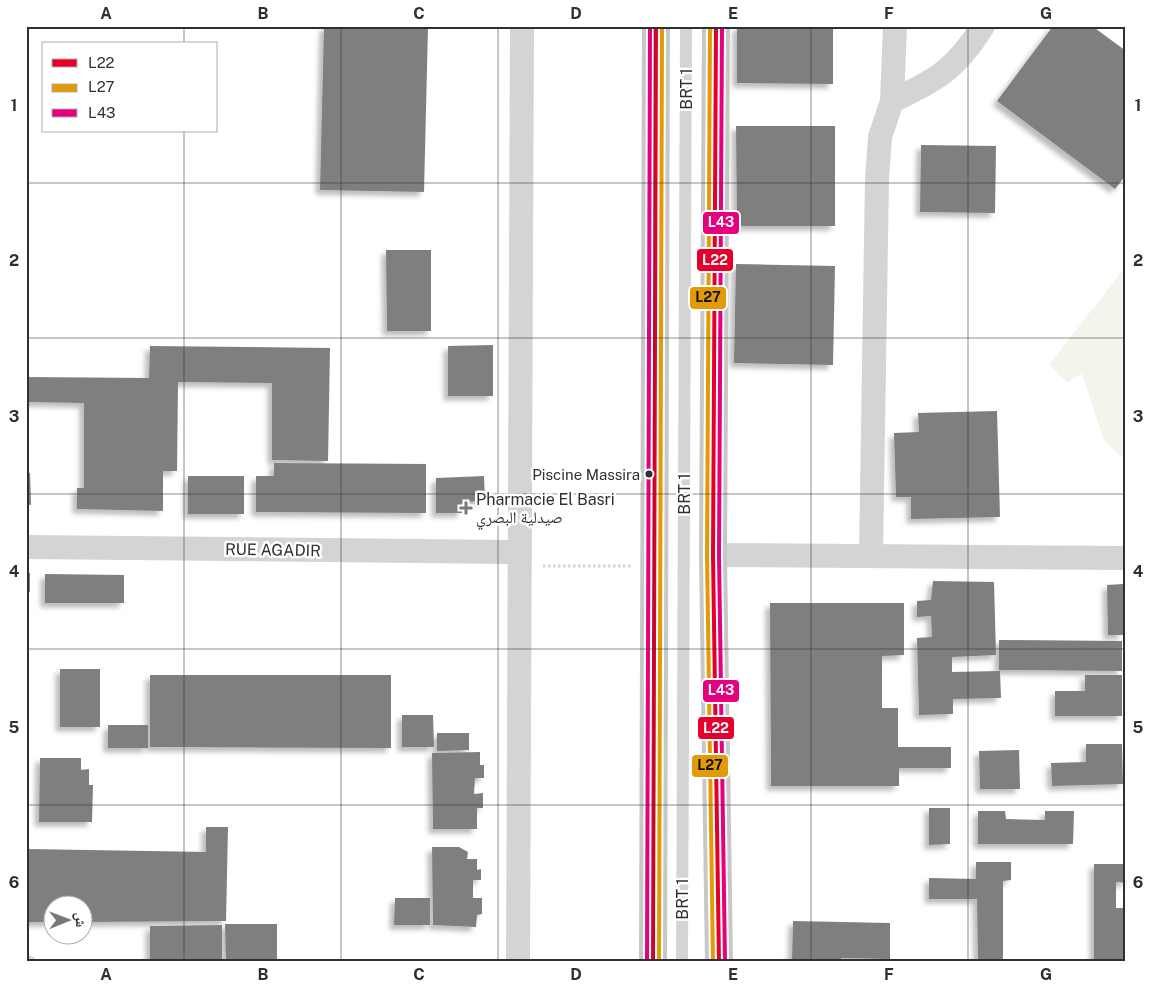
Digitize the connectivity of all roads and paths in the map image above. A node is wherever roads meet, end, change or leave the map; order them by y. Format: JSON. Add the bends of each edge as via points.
{"nodes":[{"id":1,"x":522,"y":26,"type":"edge"},
{"id":2,"x":656,"y":26,"type":"edge"},
{"id":3,"x":686,"y":26,"type":"edge"},
{"id":4,"x":716,"y":26,"type":"edge"},
{"id":5,"x":895,"y":26,"type":"edge"},
{"id":6,"x":983,"y":26,"type":"edge"},
{"id":7,"x":892,"y":101,"type":"junction"},
{"id":8,"x":26,"y":548,"type":"edge"},
{"id":9,"x":713,"y":555,"type":"junction"},
{"id":10,"x":871,"y":555,"type":"junction"},
{"id":11,"x":1126,"y":558,"type":"edge"},
{"id":12,"x":519,"y":559,"type":"junction"},
{"id":13,"x":654,"y":565,"type":"junction"},
{"id":14,"x":26,"y":960,"type":"edge"},
{"id":15,"x":30,"y":962,"type":"edge"},
{"id":16,"x":518,"y":962,"type":"edge"},
{"id":17,"x":654,"y":962,"type":"edge"},
{"id":18,"x":682,"y":962,"type":"edge"},
{"id":19,"x":719,"y":962,"type":"edge"}],
"edges":[{"from":1,"to":12,"type":"street"},
{"from":2,"to":13,"type":"main road"},
{"from":3,"to":18,"type":"lane","name":"BRT 1"},
{"from":4,"to":9,"type":"main road"},
{"from":5,"to":7,"type":"street"},
{"from":6,"to":7,"type":"street","via":[[951,68],[933,82]]},
{"from":7,"to":10,"type":"street","via":[[880,137],[877,178]]},
{"from":8,"to":12,"type":"street","name":"RUE AGADIR"},
{"from":9,"to":10,"type":"street"},
{"from":9,"to":19,"type":"main road"},
{"from":10,"to":11,"type":"street"},
{"from":12,"to":13,"type":"path"},
{"from":12,"to":16,"type":"street"},
{"from":13,"to":17,"type":"main road"},
{"from":14,"to":15,"type":"lane"}]}
